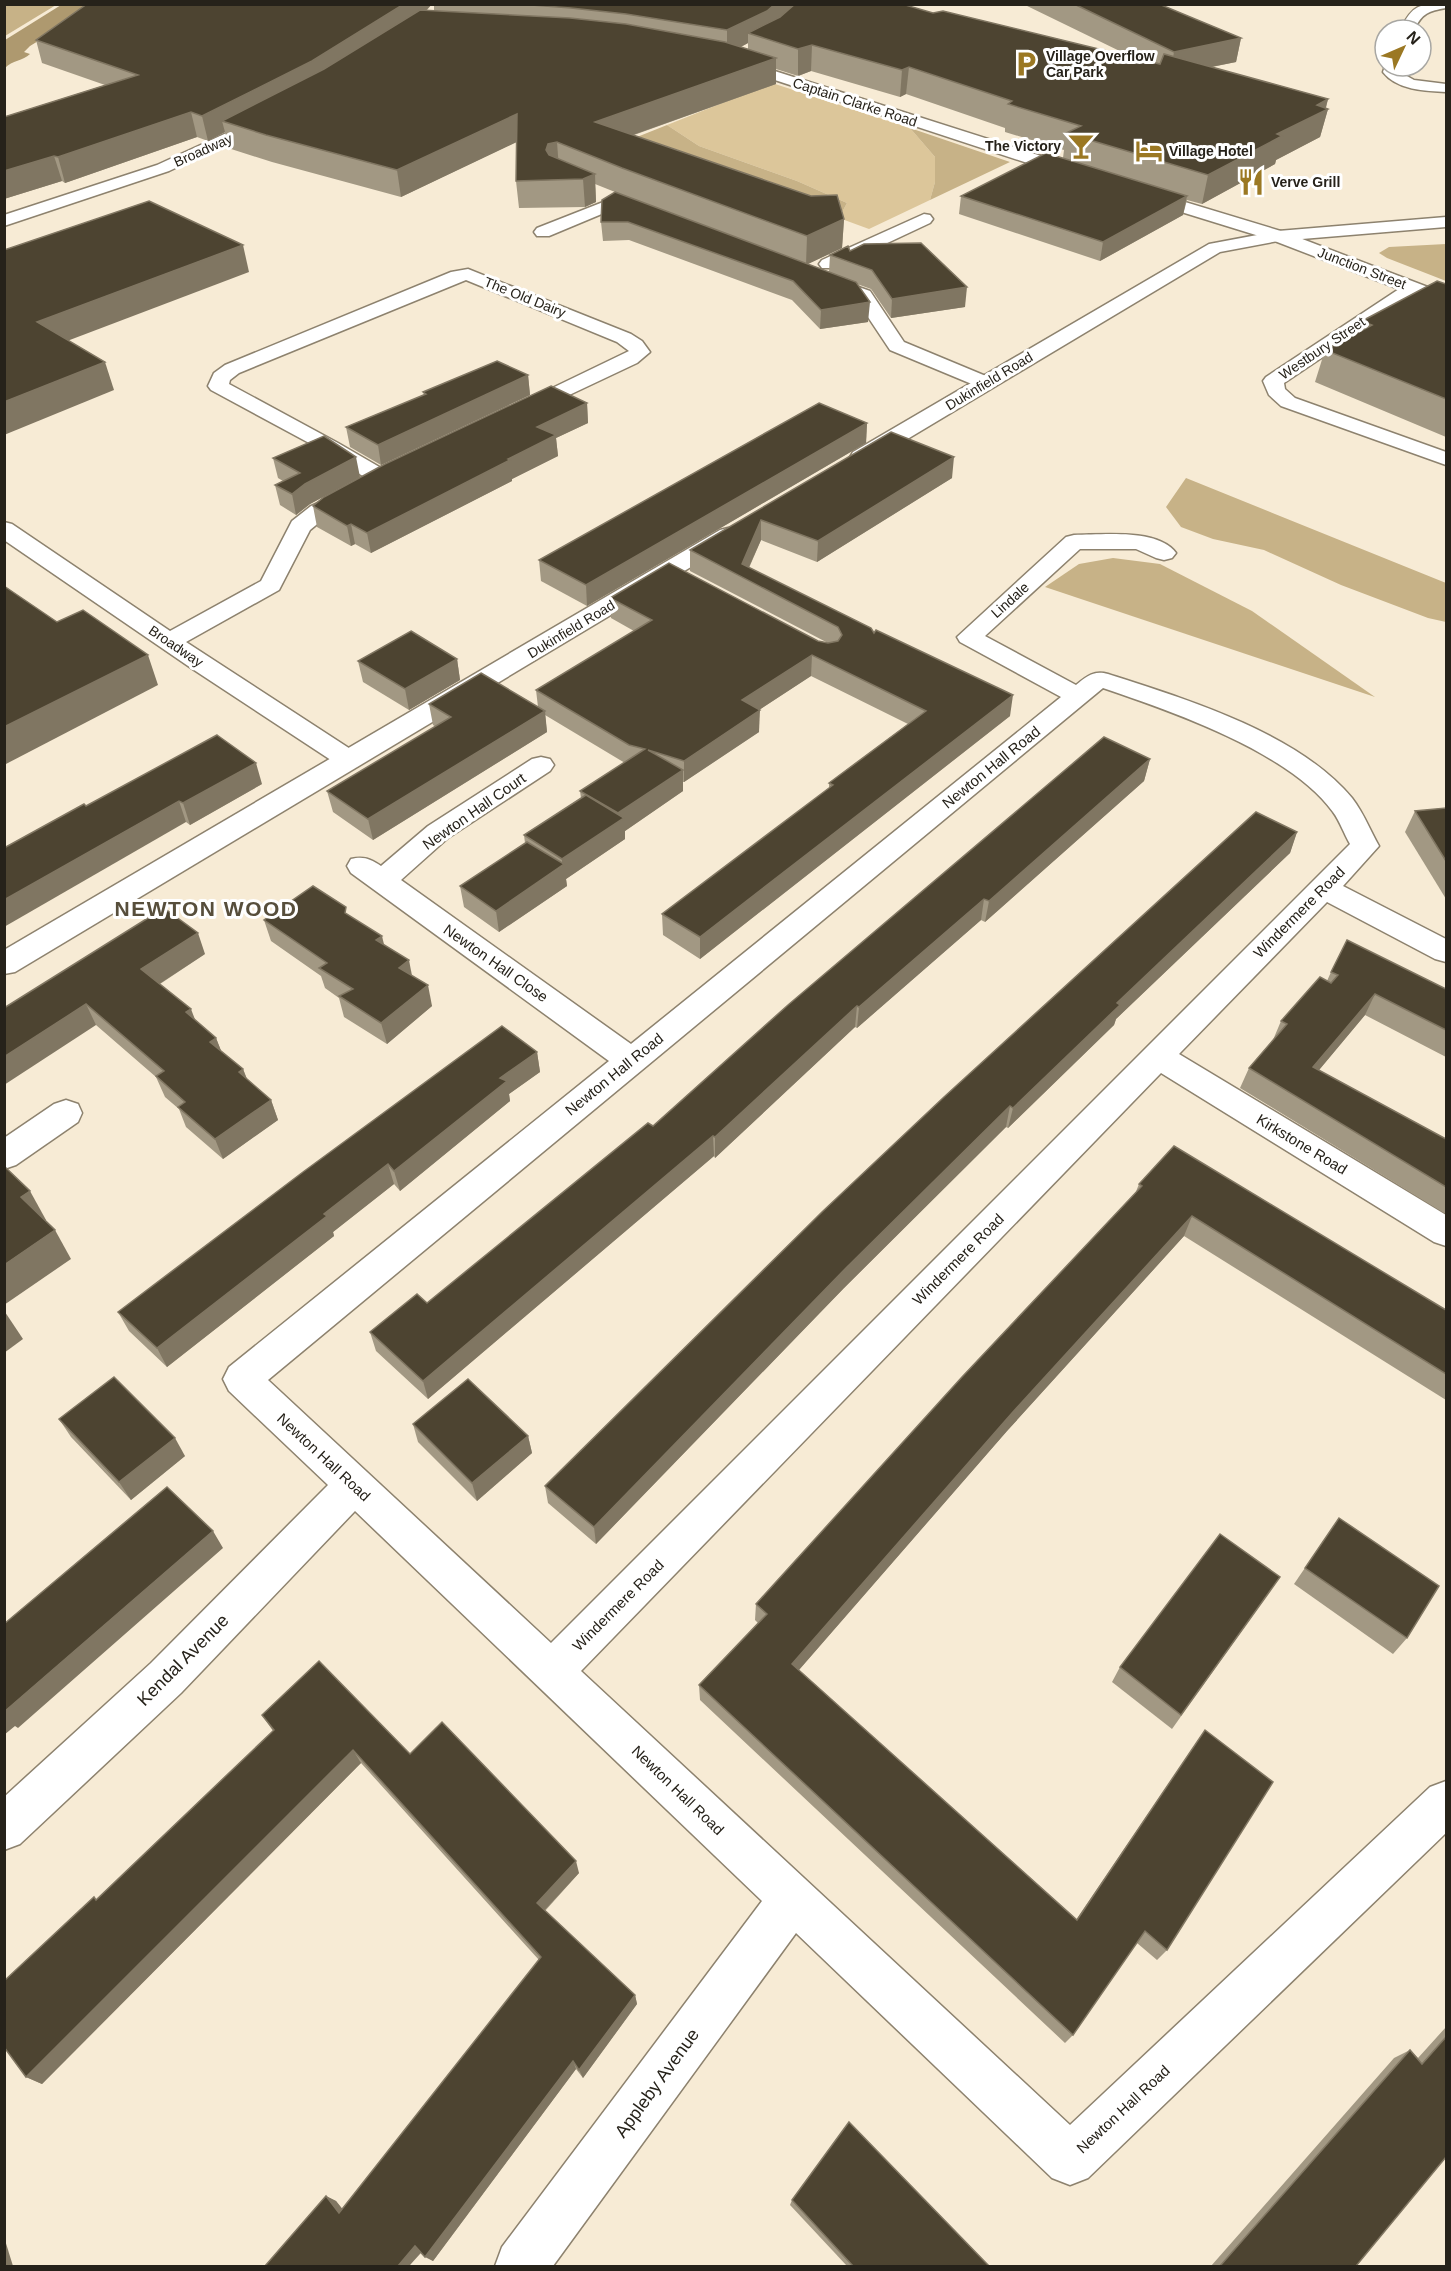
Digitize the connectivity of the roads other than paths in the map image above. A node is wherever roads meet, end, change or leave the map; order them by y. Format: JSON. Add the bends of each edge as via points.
{"nodes":[{"id":1,"x":1445,"y":4,"type":"edge"},
{"id":2,"x":1412,"y":18,"type":"edge"},
{"id":3,"x":750,"y":51,"type":"edge"},
{"id":4,"x":1396,"y":78,"type":"edge"},
{"id":5,"x":1446,"y":88,"type":"edge"},
{"id":6,"x":275,"y":115,"type":"edge"},
{"id":7,"x":1094,"y":179,"type":"edge"},
{"id":8,"x":1127,"y":189,"type":"edge"},
{"id":9,"x":597,"y":193,"type":"edge"},
{"id":10,"x":616,"y":202,"type":"junction"},
{"id":11,"x":661,"y":219,"type":"edge"},
{"id":12,"x":924,"y":219,"type":"dead end"},
{"id":13,"x":4,"y":221,"type":"edge"},
{"id":14,"x":1446,"y":222,"type":"edge"},
{"id":15,"x":543,"y":232,"type":"dead end"},
{"id":16,"x":1278,"y":236,"type":"junction"},
{"id":17,"x":1414,"y":287,"type":"junction"},
{"id":18,"x":1446,"y":300,"type":"edge"},
{"id":19,"x":986,"y":383,"type":"junction"},
{"id":20,"x":505,"y":418,"type":"edge"},
{"id":21,"x":1446,"y":459,"type":"edge"},
{"id":22,"x":401,"y":467,"type":"edge"},
{"id":23,"x":842,"y":468,"type":"edge"},
{"id":24,"x":380,"y":477,"type":"junction"},
{"id":25,"x":750,"y":523,"type":"edge"},
{"id":26,"x":4,"y":529,"type":"edge"},
{"id":27,"x":1164,"y":553,"type":"dead end"},
{"id":28,"x":668,"y":571,"type":"junction"},
{"id":29,"x":695,"y":585,"type":"edge"},
{"id":30,"x":169,"y":642,"type":"junction"},
{"id":31,"x":1078,"y":696,"type":"junction"},
{"id":32,"x":349,"y":760,"type":"junction"},
{"id":33,"x":541,"y":765,"type":"dead end"},
{"id":34,"x":1365,"y":846,"type":"joint"},
{"id":35,"x":371,"y":874,"type":"joint"},
{"id":36,"x":1323,"y":888,"type":"junction"},
{"id":37,"x":1446,"y":952,"type":"edge"},
{"id":38,"x":4,"y":964,"type":"edge"},
{"id":39,"x":1157,"y":1056,"type":"junction"},
{"id":40,"x":631,"y":1060,"type":"junction"},
{"id":41,"x":66,"y":1113,"type":"dead end"},
{"id":42,"x":4,"y":1156,"type":"edge"},
{"id":43,"x":1446,"y":1232,"type":"edge"},
{"id":44,"x":354,"y":1485,"type":"junction"},
{"id":45,"x":552,"y":1671,"type":"junction"},
{"id":46,"x":1446,"y":1803,"type":"edge"},
{"id":47,"x":4,"y":1828,"type":"edge"},
{"id":48,"x":792,"y":1899,"type":"junction"},
{"id":49,"x":520,"y":2266,"type":"edge"}],
"edges":[{"from":1,"to":2,"type":"street","via":[[1421,9]]},
{"from":3,"to":7,"type":"street","name":"Captain Clarke Road","via":[[724,60]]},
{"from":4,"to":5,"type":"street","via":[[1410,84]]},
{"from":6,"to":13,"type":"street","name":"Broadway","via":[[163,168]]},
{"from":8,"to":16,"type":"street"},
{"from":9,"to":10,"type":"street"},
{"from":10,"to":11,"type":"street"},
{"from":10,"to":15,"type":"street"},
{"from":12,"to":19,"type":"street","via":[[818,274],[863,295],[897,346]]},
{"from":14,"to":16,"type":"street","name":"Dukinfield Road"},
{"from":16,"to":17,"type":"street","name":"Junction Street"},
{"from":16,"to":19,"type":"street","name":"Dukinfield Road","via":[[1215,248]]},
{"from":17,"to":18,"type":"street","name":"Junction Street"},
{"from":17,"to":21,"type":"street","name":"Westbury Street","via":[[1273,381],[1288,402]]},
{"from":19,"to":23,"type":"street","name":"Dukinfield Road"},
{"from":20,"to":24,"type":"street","name":"The Old Dairy","via":[[640,352],[624,338],[468,274],[232,369],[221,377],[218,386]]},
{"from":22,"to":24,"type":"street"},
{"from":24,"to":30,"type":"street","via":[[300,526],[272,585]]},
{"from":25,"to":28,"type":"street","name":"Dukinfield Road"},
{"from":26,"to":30,"type":"street","name":"Broadway"},
{"from":27,"to":31,"type":"street","name":"Lindale","via":[[1140,542],[1074,542],[969,637]]},
{"from":28,"to":29,"type":"street"},
{"from":28,"to":32,"type":"street","name":"Dukinfield Road"},
{"from":30,"to":32,"type":"street","name":"Broadway"},
{"from":31,"to":34,"type":"street","name":"Newton Hall Road","via":[[1099,679],[1192,710],[1262,744],[1310,774],[1341,803]]},
{"from":31,"to":40,"type":"street","name":"Newton Hall Road"},
{"from":32,"to":38,"type":"street","name":"Dukinfield Road"},
{"from":33,"to":35,"type":"street","name":"Newton Hall Court"},
{"from":34,"to":36,"type":"street","name":"Windermere Road"},
{"from":35,"to":40,"type":"street","name":"Newton Hall Close"},
{"from":36,"to":37,"type":"street"},
{"from":36,"to":39,"type":"street","name":"Windermere Road"},
{"from":39,"to":43,"type":"street","name":"Kirkstone Road"},
{"from":39,"to":45,"type":"street","name":"Windermere Road"},
{"from":40,"to":44,"type":"street","name":"Newton Hall Road","via":[[243,1379]]},
{"from":41,"to":42,"type":"street"},
{"from":44,"to":45,"type":"street","name":"Newton Hall Road"},
{"from":44,"to":47,"type":"street","name":"Kendal Avenue","via":[[166,1678]]},
{"from":45,"to":48,"type":"street","name":"Newton Hall Road"},
{"from":46,"to":48,"type":"street","name":"Newton Hall Road","via":[[1070,2160]]},
{"from":48,"to":49,"type":"street","name":"Appleby Avenue"}]}
